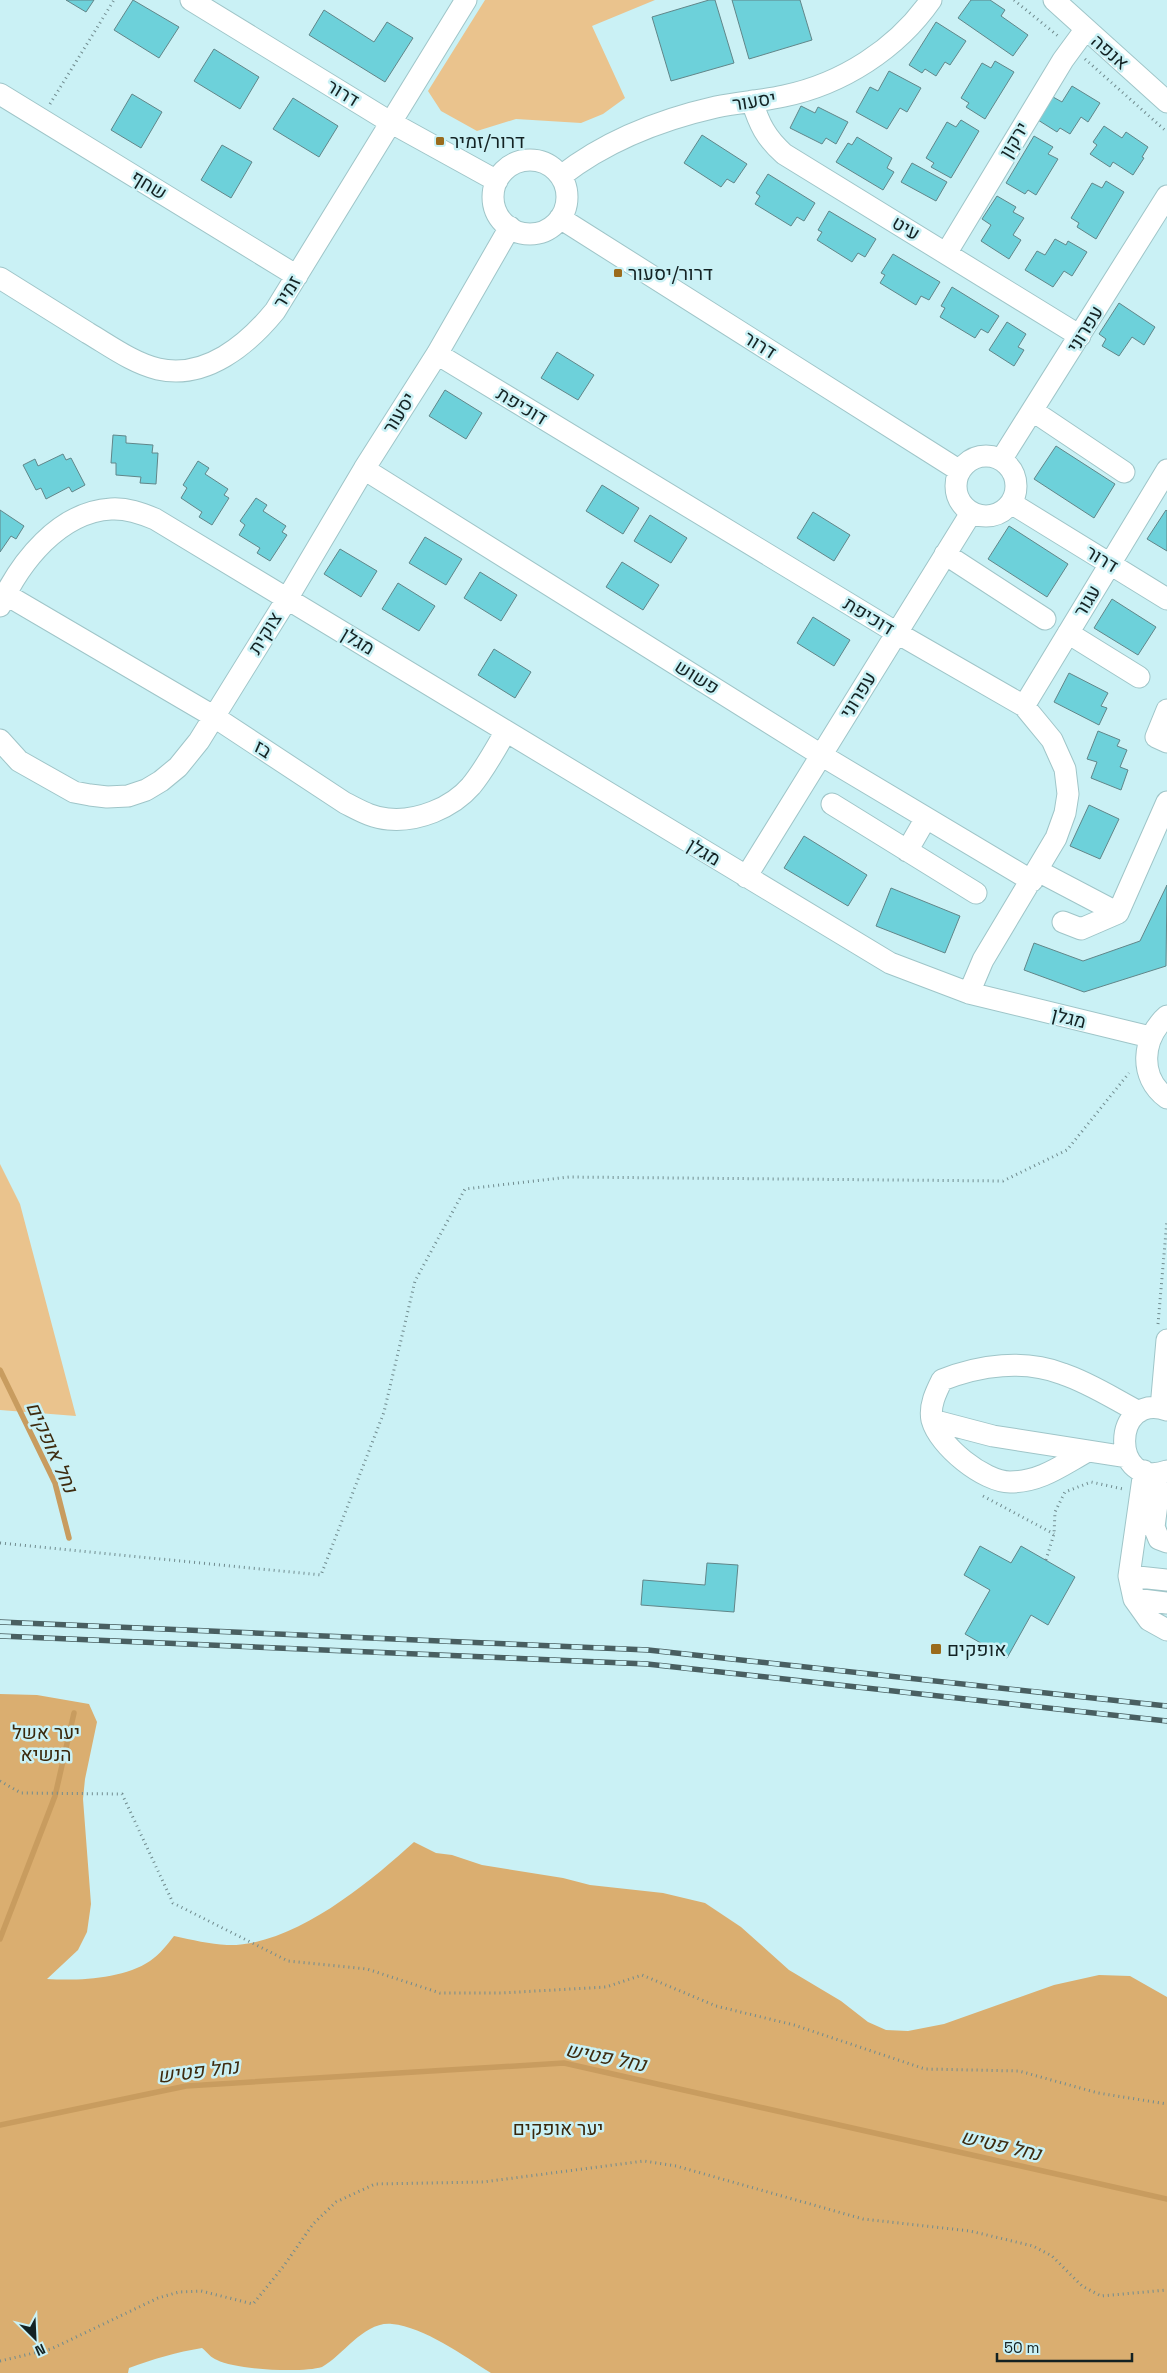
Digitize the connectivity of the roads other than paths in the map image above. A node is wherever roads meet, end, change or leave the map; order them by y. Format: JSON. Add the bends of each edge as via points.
{"nodes":[{"id":1,"x":191,"y":0,"type":"edge"},
{"id":2,"x":466,"y":0,"type":"edge"},
{"id":3,"x":931,"y":0,"type":"edge"},
{"id":4,"x":1054,"y":0,"type":"edge"},
{"id":5,"x":1085,"y":30,"type":"junction"},
{"id":6,"x":0,"y":94,"type":"edge"},
{"id":7,"x":752,"y":101,"type":"junction"},
{"id":8,"x":1167,"y":102,"type":"edge"},
{"id":9,"x":390,"y":122,"type":"junction"},
{"id":10,"x":561,"y":176,"type":"junction"},
{"id":11,"x":497,"y":181,"type":"junction"},
{"id":12,"x":1167,"y":196,"type":"edge"},
{"id":13,"x":560,"y":218,"type":"junction"},
{"id":14,"x":510,"y":227,"type":"junction"},
{"id":15,"x":946,"y":252,"type":"junction"},
{"id":16,"x":297,"y":276,"type":"junction"},
{"id":17,"x":0,"y":278,"type":"edge"},
{"id":18,"x":1080,"y":336,"type":"junction"},
{"id":19,"x":437,"y":354,"type":"junction"},
{"id":20,"x":1033,"y":411,"type":"junction"},
{"id":21,"x":1001,"y":460,"type":"junction"},
{"id":22,"x":364,"y":469,"type":"junction"},
{"id":23,"x":960,"y":471,"type":"junction"},
{"id":24,"x":1124,"y":472,"type":"dead end"},
{"id":25,"x":1164,"y":484,"type":"edge"},
{"id":26,"x":1011,"y":503,"type":"junction"},
{"id":27,"x":971,"y":513,"type":"junction"},
{"id":28,"x":945,"y":554,"type":"junction"},
{"id":29,"x":1110,"y":563,"type":"junction"},
{"id":30,"x":287,"y":599,"type":"junction"},
{"id":31,"x":1167,"y":599,"type":"edge"},
{"id":32,"x":3,"y":600,"type":"edge"},
{"id":33,"x":1045,"y":619,"type":"dead end"},
{"id":34,"x":897,"y":633,"type":"junction"},
{"id":35,"x":1068,"y":633,"type":"junction"},
{"id":36,"x":1139,"y":678,"type":"dead end"},
{"id":37,"x":1024,"y":706,"type":"junction"},
{"id":38,"x":1167,"y":710,"type":"edge"},
{"id":39,"x":213,"y":716,"type":"junction"},
{"id":40,"x":506,"y":731,"type":"junction"},
{"id":41,"x":0,"y":740,"type":"edge"},
{"id":42,"x":1167,"y":742,"type":"edge"},
{"id":43,"x":821,"y":755,"type":"junction"},
{"id":44,"x":1167,"y":802,"type":"edge"},
{"id":45,"x":832,"y":804,"type":"dead end"},
{"id":46,"x":926,"y":818,"type":"junction"},
{"id":47,"x":907,"y":851,"type":"junction"},
{"id":48,"x":1035,"y":876,"type":"junction"},
{"id":49,"x":746,"y":877,"type":"junction"},
{"id":50,"x":976,"y":893,"type":"dead end"},
{"id":51,"x":1118,"y":913,"type":"junction"},
{"id":52,"x":1063,"y":922,"type":"dead end"},
{"id":53,"x":969,"y":993,"type":"junction"},
{"id":54,"x":1167,"y":1016,"type":"edge"},
{"id":55,"x":1148,"y":1045,"type":"junction"},
{"id":56,"x":1167,"y":1098,"type":"edge"},
{"id":57,"x":1162,"y":1333,"type":"edge"},
{"id":58,"x":1164,"y":1409,"type":"edge"},
{"id":59,"x":1139,"y":1412,"type":"junction"},
{"id":60,"x":932,"y":1420,"type":"junction"},
{"id":61,"x":1088,"y":1451,"type":"junction"},
{"id":62,"x":1127,"y":1457,"type":"junction"},
{"id":63,"x":1157,"y":1471,"type":"edge"},
{"id":64,"x":1167,"y":1542,"type":"edge"},
{"id":65,"x":1129,"y":1576,"type":"junction"},
{"id":66,"x":1167,"y":1580,"type":"edge"},
{"id":67,"x":1134,"y":1600,"type":"junction"},
{"id":68,"x":1167,"y":1604,"type":"edge"},
{"id":69,"x":1167,"y":1630,"type":"edge"}],
"edges":[{"from":1,"to":9,"type":"street","name":"דרור"},
{"from":2,"to":9,"type":"street","name":"זמיר"},
{"from":3,"to":7,"type":"street","name":"יסעור","via":[[897,38],[868,62],[810,90]]},
{"from":4,"to":5,"type":"street","name":"אנפה"},
{"from":5,"to":8,"type":"street","name":"אנפה"},
{"from":5,"to":15,"type":"street","name":"ירקון"},
{"from":6,"to":16,"type":"street","name":"שחף"},
{"from":7,"to":10,"type":"street","name":"יסעור","via":[[707,110],[633,132],[599,149]]},
{"from":7,"to":15,"type":"street","name":"עיט","via":[[760,128],[784,154]]},
{"from":9,"to":11,"type":"street","name":"דרור"},
{"from":9,"to":16,"type":"street","name":"זמיר"},
{"from":10,"to":11,"type":"street","via":[[546,163],[527,160],[509,167]]},
{"from":10,"to":13,"type":"street","via":[[567,201]]},
{"from":11,"to":14,"type":"street","via":[[493,198],[495,207]]},
{"from":12,"to":18,"type":"street","name":"עפרוני"},
{"from":13,"to":14,"type":"street","via":[[537,233],[527,234]]},
{"from":13,"to":23,"type":"street","name":"דרור"},
{"from":14,"to":19,"type":"street","name":"יסעור"},
{"from":15,"to":18,"type":"street","name":"עיט"},
{"from":16,"to":17,"type":"street","name":"זמיר","via":[[275,311],[244,344],[209,364],[184,370],[159,369],[125,356]]},
{"from":18,"to":20,"type":"street","name":"עפרוני"},
{"from":19,"to":22,"type":"street","name":"יסעור"},
{"from":19,"to":34,"type":"street","name":"דוכיפת"},
{"from":20,"to":21,"type":"street","name":"עפרוני"},
{"from":20,"to":24,"type":"street"},
{"from":21,"to":23,"type":"street","via":[[986,456],[978,458]]},
{"from":21,"to":26,"type":"street","via":[[1009,467],[1016,484]]},
{"from":22,"to":30,"type":"street","name":"יסעור"},
{"from":22,"to":43,"type":"street","name":"פשוש"},
{"from":23,"to":27,"type":"street","via":[[956,480],[958,499]]},
{"from":25,"to":29,"type":"street","name":"עגור"},
{"from":26,"to":27,"type":"street","via":[[1005,510],[988,517]]},
{"from":26,"to":29,"type":"street","name":"דרור"},
{"from":27,"to":28,"type":"street","name":"עפרוני"},
{"from":28,"to":33,"type":"street"},
{"from":28,"to":34,"type":"street","name":"עפרוני"},
{"from":29,"to":31,"type":"street","name":"דרור"},
{"from":29,"to":35,"type":"street","name":"עגור"},
{"from":30,"to":32,"type":"street","name":"צוקית","via":[[155,519],[132,510],[110,509],[67,523],[47,538],[23,565]]},
{"from":30,"to":39,"type":"street","name":"צוקית"},
{"from":30,"to":40,"type":"street","name":"מגלן"},
{"from":32,"to":39,"type":"street","name":"בז"},
{"from":34,"to":37,"type":"street","name":"דוכיפת"},
{"from":34,"to":43,"type":"street","name":"עפרוני"},
{"from":35,"to":36,"type":"street"},
{"from":35,"to":37,"type":"street","name":"עגור"},
{"from":37,"to":48,"type":"street","name":"דוכיפת","via":[[1052,740],[1064,769],[1068,794],[1056,838]]},
{"from":38,"to":42,"type":"street","via":[[1156,737]]},
{"from":39,"to":40,"type":"street","name":"בז","via":[[345,803],[368,815],[388,819],[427,814],[450,804],[470,787]]},
{"from":39,"to":41,"type":"street","name":"צוקית","via":[[199,741],[178,767],[162,781],[128,796],[107,797],[74,792],[19,761]]},
{"from":40,"to":49,"type":"street","name":"מגלן"},
{"from":43,"to":46,"type":"street","name":"פשוש"},
{"from":43,"to":49,"type":"street","name":"עפרוני"},
{"from":44,"to":51,"type":"street"},
{"from":45,"to":47,"type":"street"},
{"from":46,"to":47,"type":"street"},
{"from":46,"to":48,"type":"street","name":"פשוש"},
{"from":47,"to":50,"type":"street"},
{"from":48,"to":51,"type":"street","name":"פשוש"},
{"from":48,"to":53,"type":"street","name":"דוכיפת","via":[[983,960]]},
{"from":49,"to":53,"type":"street","name":"מגלן","via":[[890,963]]},
{"from":51,"to":52,"type":"street","via":[[1081,929]]},
{"from":53,"to":55,"type":"street","name":"מגלן"},
{"from":54,"to":55,"type":"street","via":[[1158,1024]]},
{"from":55,"to":56,"type":"street","via":[[1147,1067],[1152,1081]]},
{"from":57,"to":58,"type":"street"},
{"from":58,"to":59,"type":"street","via":[[1150,1408]]},
{"from":59,"to":60,"type":"street","via":[[1061,1373],[1028,1367],[993,1366],[942,1380],[933,1398]]},
{"from":59,"to":62,"type":"street","via":[[1130,1420],[1123,1435]]},
{"from":60,"to":61,"type":"street","via":[[993,1436]]},
{"from":60,"to":61,"type":"street","via":[[949,1449],[977,1470],[1008,1482],[1038,1479]]},
{"from":61,"to":62,"type":"street"},
{"from":62,"to":63,"type":"street","via":[[1134,1466]]},
{"from":63,"to":64,"type":"street","via":[[1154,1527],[1159,1539]]},
{"from":63,"to":65,"type":"street","via":[[1141,1493]]},
{"from":65,"to":66,"type":"street"},
{"from":65,"to":67,"type":"street"},
{"from":67,"to":68,"type":"street"},
{"from":67,"to":69,"type":"street","via":[[1149,1620]]}]}
